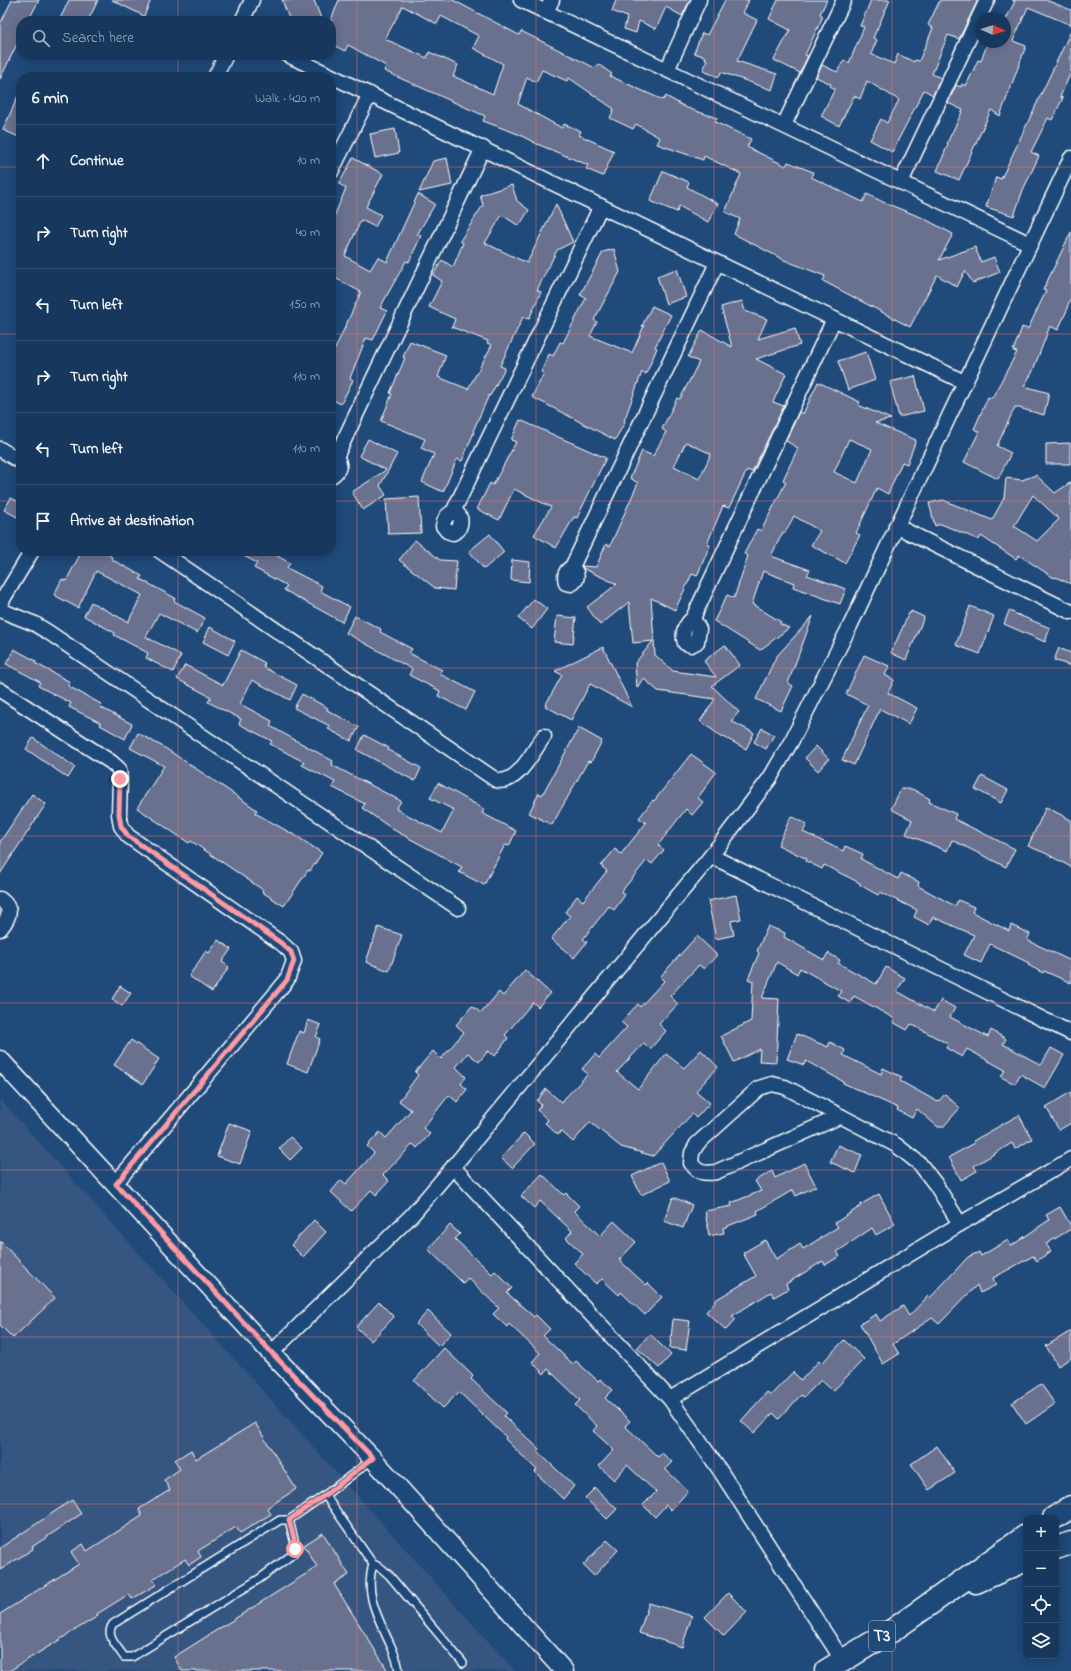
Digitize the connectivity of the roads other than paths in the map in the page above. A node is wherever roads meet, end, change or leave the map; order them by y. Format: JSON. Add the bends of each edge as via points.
{"nodes":[{"id":1,"x":252,"y":0,"type":"edge"},
{"id":2,"x":521,"y":0,"type":"edge"},
{"id":3,"x":699,"y":0,"type":"edge"},
{"id":4,"x":844,"y":0,"type":"edge"},
{"id":5,"x":987,"y":0,"type":"edge"},
{"id":6,"x":549,"y":6,"type":"edge"},
{"id":7,"x":244,"y":16,"type":"edge"},
{"id":8,"x":224,"y":60,"type":"edge"},
{"id":9,"x":299,"y":60,"type":"edge"},
{"id":10,"x":667,"y":70,"type":"junction"},
{"id":11,"x":218,"y":72,"type":"edge"},
{"id":12,"x":324,"y":72,"type":"edge"},
{"id":13,"x":336,"y":78,"type":"edge"},
{"id":14,"x":370,"y":94,"type":"junction"},
{"id":15,"x":784,"y":125,"type":"junction"},
{"id":16,"x":483,"y":148,"type":"junction"},
{"id":17,"x":1071,"y":158,"type":"edge"},
{"id":18,"x":336,"y":162,"type":"edge"},
{"id":19,"x":901,"y":182,"type":"junction"},
{"id":20,"x":601,"y":206,"type":"junction"},
{"id":21,"x":1030,"y":244,"type":"junction"},
{"id":22,"x":717,"y":263,"type":"junction"},
{"id":23,"x":834,"y":319,"type":"junction"},
{"id":24,"x":964,"y":382,"type":"junction"},
{"id":25,"x":0,"y":449,"type":"edge"},
{"id":26,"x":336,"y":452,"type":"edge"},
{"id":27,"x":16,"y":459,"type":"edge"},
{"id":28,"x":336,"y":460,"type":"edge"},
{"id":29,"x":336,"y":473,"type":"edge"},
{"id":30,"x":453,"y":512,"type":"dead end"},
{"id":31,"x":896,"y":526,"type":"junction"},
{"id":32,"x":29,"y":556,"type":"edge"},
{"id":33,"x":167,"y":556,"type":"edge"},
{"id":34,"x":572,"y":567,"type":"dead end"},
{"id":35,"x":0,"y":604,"type":"edge"},
{"id":36,"x":0,"y":610,"type":"edge"},
{"id":37,"x":1071,"y":612,"type":"edge"},
{"id":38,"x":694,"y":618,"type":"dead end"},
{"id":39,"x":0,"y":690,"type":"edge"},
{"id":40,"x":544,"y":736,"type":"dead end"},
{"id":41,"x":710,"y":856,"type":"junction"},
{"id":42,"x":0,"y":899,"type":"edge"},
{"id":43,"x":458,"y":908,"type":"dead end"},
{"id":44,"x":0,"y":929,"type":"edge"},
{"id":45,"x":1071,"y":1033,"type":"edge"},
{"id":46,"x":0,"y":1060,"type":"edge"},
{"id":47,"x":841,"y":1116,"type":"junction"},
{"id":48,"x":1071,"y":1160,"type":"edge"},
{"id":49,"x":453,"y":1167,"type":"junction"},
{"id":50,"x":116,"y":1184,"type":"junction"},
{"id":51,"x":960,"y":1224,"type":"junction"},
{"id":52,"x":271,"y":1352,"type":"junction"},
{"id":53,"x":670,"y":1399,"type":"junction"},
{"id":54,"x":373,"y":1458,"type":"junction"},
{"id":55,"x":325,"y":1495,"type":"junction"},
{"id":56,"x":1071,"y":1507,"type":"edge"},
{"id":57,"x":1059,"y":1515,"type":"edge"},
{"id":58,"x":289,"y":1520,"type":"junction"},
{"id":59,"x":1023,"y":1538,"type":"edge"},
{"id":60,"x":1071,"y":1543,"type":"edge"},
{"id":61,"x":1059,"y":1547,"type":"edge"},
{"id":62,"x":1023,"y":1561,"type":"edge"},
{"id":63,"x":373,"y":1564,"type":"junction"},
{"id":64,"x":937,"y":1599,"type":"junction"},
{"id":65,"x":463,"y":1663,"type":"dead end"},
{"id":66,"x":835,"y":1666,"type":"edge"},
{"id":67,"x":399,"y":1671,"type":"edge"},
{"id":68,"x":564,"y":1671,"type":"edge"}],
"edges":[{"from":1,"to":7,"type":"street"},
{"from":2,"to":6,"type":"street"},
{"from":3,"to":10,"type":"street"},
{"from":4,"to":15,"type":"street"},
{"from":5,"to":19,"type":"street"},
{"from":6,"to":10,"type":"street"},
{"from":8,"to":11,"type":"street"},
{"from":9,"to":12,"type":"street"},
{"from":10,"to":15,"type":"street"},
{"from":13,"to":14,"type":"street"},
{"from":14,"to":16,"type":"street"},
{"from":14,"to":18,"type":"street"},
{"from":15,"to":19,"type":"street"},
{"from":16,"to":20,"type":"street"},
{"from":16,"to":26,"type":"street"},
{"from":17,"to":21,"type":"street"},
{"from":19,"to":21,"type":"street"},
{"from":20,"to":22,"type":"street"},
{"from":20,"to":30,"type":"street"},
{"from":21,"to":24,"type":"street"},
{"from":22,"to":23,"type":"street"},
{"from":22,"to":34,"type":"street"},
{"from":23,"to":24,"type":"street"},
{"from":23,"to":38,"type":"street"},
{"from":24,"to":31,"type":"street"},
{"from":25,"to":27,"type":"street"},
{"from":28,"to":29,"type":"street","via":[[340,466]]},
{"from":31,"to":37,"type":"street"},
{"from":31,"to":41,"type":"street","via":[[850,626],[792,740],[770,778]]},
{"from":32,"to":35,"type":"street"},
{"from":33,"to":40,"type":"street","via":[[496,780],[502,782],[516,775]]},
{"from":36,"to":43,"type":"street","via":[[48,632]]},
{"from":39,"to":50,"type":"street","via":[[111,762],[118,769],[119,814],[121,826],[128,836],[281,943],[291,952],[294,961],[287,980]]},
{"from":41,"to":45,"type":"street"},
{"from":41,"to":49,"type":"street"},
{"from":42,"to":44,"type":"street","via":[[9,912],[7,921]]},
{"from":46,"to":50,"type":"street"},
{"from":47,"to":47,"type":"street","via":[[786,1087],[772,1084],[759,1088],[697,1144],[692,1153],[691,1163],[704,1174],[716,1172]]},
{"from":47,"to":51,"type":"street","via":[[896,1145],[920,1164]]},
{"from":48,"to":51,"type":"street"},
{"from":49,"to":52,"type":"street","via":[[412,1215]]},
{"from":49,"to":53,"type":"street"},
{"from":50,"to":52,"type":"street"},
{"from":51,"to":53,"type":"street"},
{"from":52,"to":54,"type":"street"},
{"from":53,"to":66,"type":"street","via":[[719,1469]]},
{"from":54,"to":55,"type":"lane"},
{"from":54,"to":68,"type":"street"},
{"from":55,"to":58,"type":"lane"},
{"from":55,"to":63,"type":"lane"},
{"from":56,"to":57,"type":"highway"},
{"from":58,"to":58,"type":"lane","via":[[295,1544],[293,1554],[259,1579],[132,1657],[124,1657],[110,1637],[110,1628],[113,1624],[280,1520]]},
{"from":59,"to":64,"type":"highway","number":"T3"},
{"from":60,"to":61,"type":"highway"},
{"from":62,"to":64,"type":"highway","number":"T3"},
{"from":63,"to":65,"type":"lane","via":[[389,1575]]},
{"from":63,"to":67,"type":"lane","via":[[369,1588],[373,1605]]},
{"from":64,"to":66,"type":"highway","number":"T3"}]}
